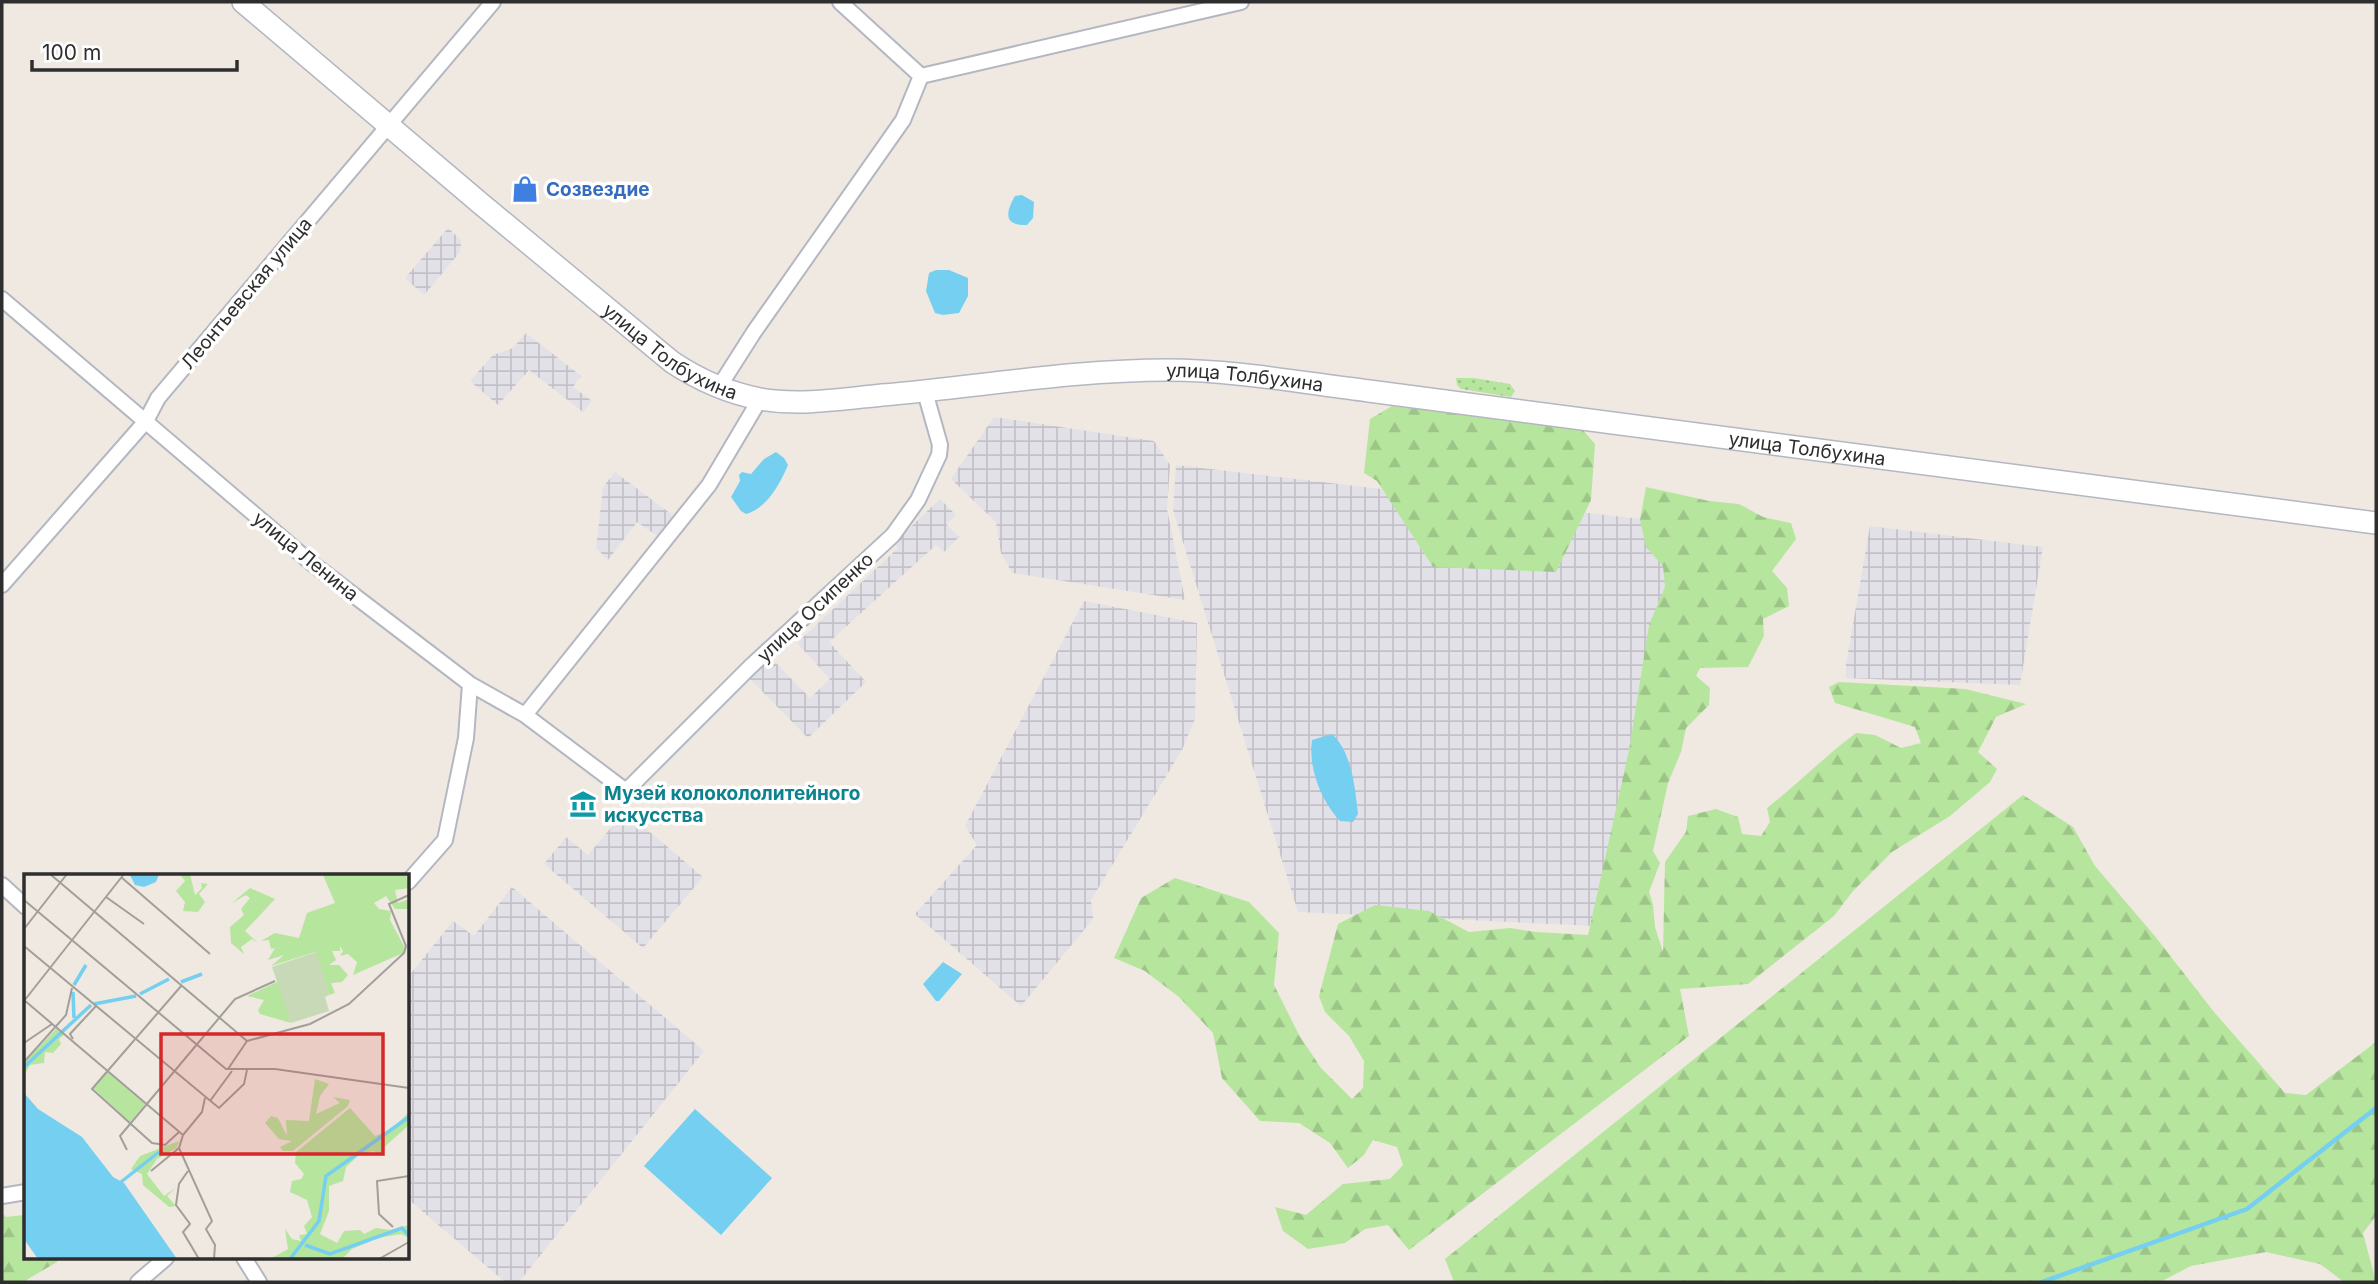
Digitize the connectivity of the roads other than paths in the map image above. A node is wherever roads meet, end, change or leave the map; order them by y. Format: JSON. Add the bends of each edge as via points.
{"nodes":[{"id":1,"x":243,"y":2,"type":"edge"},
{"id":2,"x":493,"y":2,"type":"edge"},
{"id":3,"x":840,"y":2,"type":"edge"},
{"id":4,"x":1241,"y":2,"type":"edge"},
{"id":5,"x":921,"y":76,"type":"junction"},
{"id":6,"x":387,"y":124,"type":"junction"},
{"id":7,"x":2,"y":299,"type":"edge"},
{"id":8,"x":719,"y":387,"type":"junction"},
{"id":9,"x":925,"y":392,"type":"junction"},
{"id":10,"x":760,"y":399,"type":"junction"},
{"id":11,"x":146,"y":421,"type":"junction"},
{"id":12,"x":2376,"y":523,"type":"edge"},
{"id":13,"x":2,"y":585,"type":"edge"},
{"id":14,"x":470,"y":684,"type":"junction"},
{"id":15,"x":525,"y":715,"type":"junction"},
{"id":16,"x":625,"y":790,"type":"joint"},
{"id":17,"x":410,"y":880,"type":"edge"},
{"id":18,"x":2,"y":885,"type":"edge"},
{"id":19,"x":24,"y":905,"type":"edge"},
{"id":20,"x":24,"y":1192,"type":"edge"},
{"id":21,"x":2,"y":1196,"type":"edge"},
{"id":22,"x":164,"y":1260,"type":"edge"},
{"id":23,"x":245,"y":1260,"type":"edge"},
{"id":24,"x":138,"y":1282,"type":"edge"},
{"id":25,"x":259,"y":1282,"type":"edge"}],
"edges":[{"from":1,"to":6,"type":"main road","name":"улица Толбухина"},
{"from":2,"to":6,"type":"street","name":"Леонтьевская улица"},
{"from":3,"to":5,"type":"street"},
{"from":4,"to":5,"type":"street"},
{"from":5,"to":8,"type":"street","via":[[903,120]]},
{"from":6,"to":8,"type":"main road","name":"улица Толбухина","via":[[672,362]]},
{"from":6,"to":11,"type":"street","name":"Леонтьевская улица","via":[[158,398]]},
{"from":7,"to":11,"type":"street","name":"улица Ленина"},
{"from":8,"to":10,"type":"main road","name":"улица Толбухина"},
{"from":9,"to":10,"type":"main road","name":"улица Толбухина","via":[[798,402]]},
{"from":9,"to":12,"type":"main road","name":"улица Толбухина","via":[[1064,376],[1169,370],[1220,373]]},
{"from":9,"to":16,"type":"street","name":"улица Осипенко","via":[[939,455],[918,500],[893,535]]},
{"from":10,"to":15,"type":"street","via":[[709,485]]},
{"from":11,"to":13,"type":"street","name":"Леонтьевская улица"},
{"from":11,"to":14,"type":"street","name":"улица Ленина","via":[[309,561]]},
{"from":14,"to":15,"type":"street","name":"улица Ленина"},
{"from":14,"to":17,"type":"street","via":[[466,738],[445,840]]},
{"from":15,"to":16,"type":"street","name":"улица Ленина"},
{"from":18,"to":19,"type":"street"},
{"from":20,"to":21,"type":"street"},
{"from":22,"to":24,"type":"street"},
{"from":23,"to":25,"type":"street"}]}
